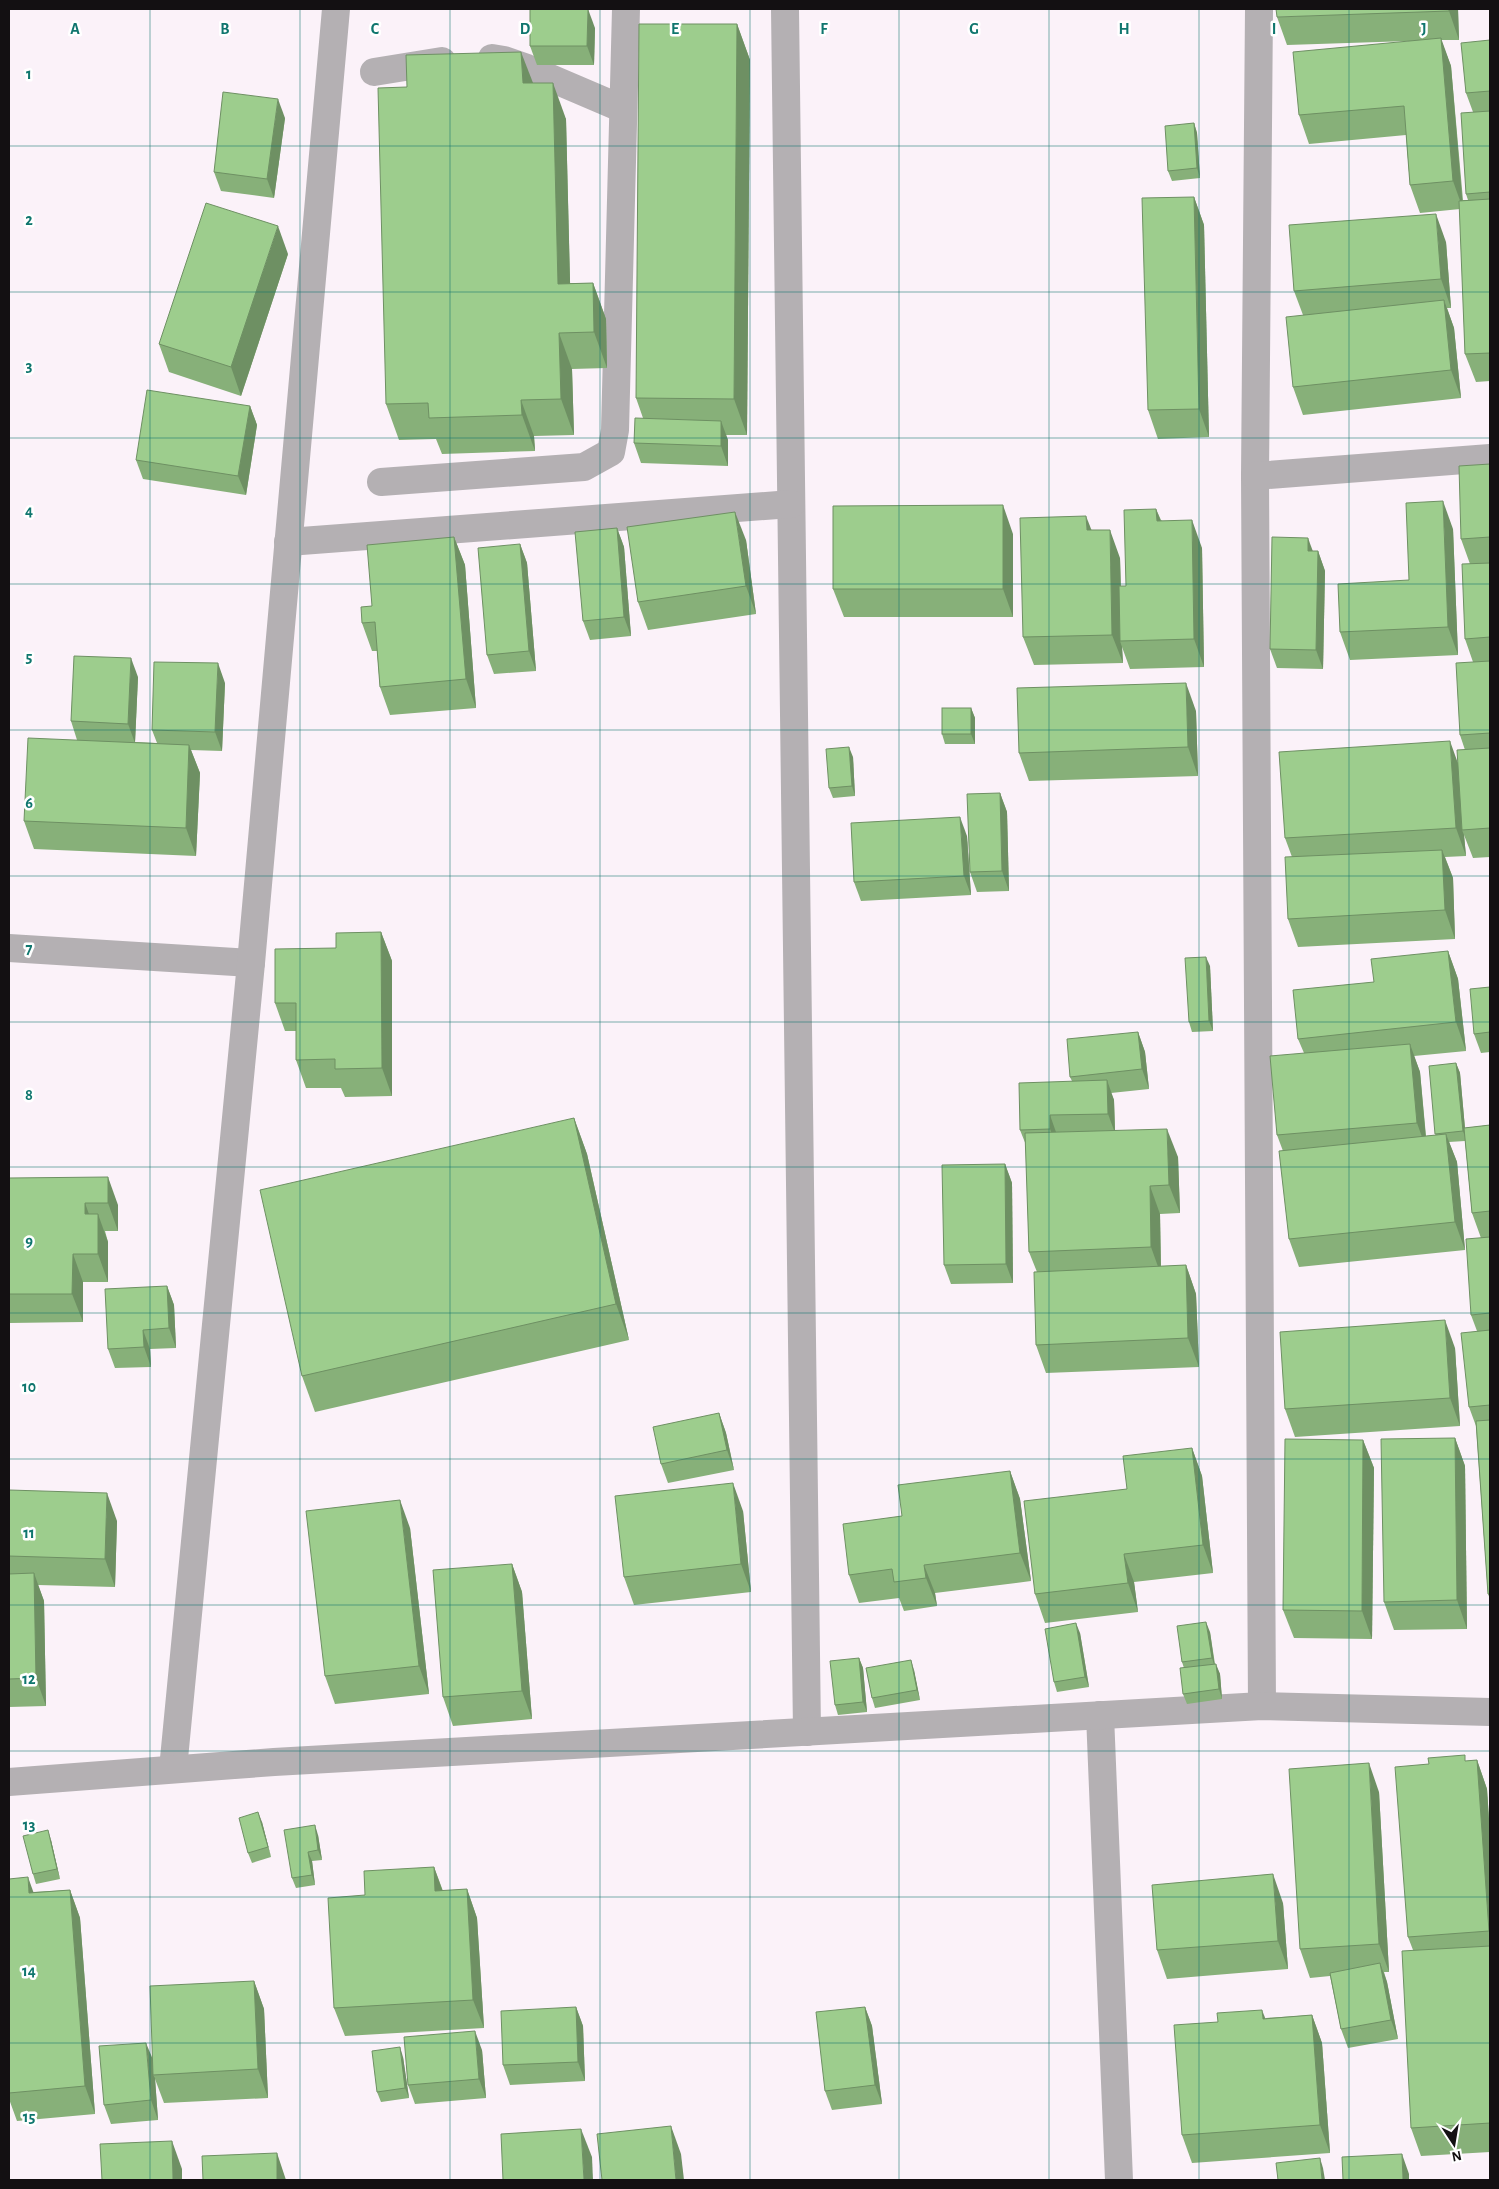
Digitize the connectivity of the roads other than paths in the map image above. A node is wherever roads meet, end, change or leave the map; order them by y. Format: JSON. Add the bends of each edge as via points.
{"nodes":[{"id":1,"x":336,"y":9,"type":"edge"},
{"id":2,"x":626,"y":9,"type":"edge"},
{"id":3,"x":785,"y":9,"type":"edge"},
{"id":4,"x":1259,"y":9,"type":"edge"},
{"id":5,"x":374,"y":72,"type":"dead end"},
{"id":6,"x":623,"y":109,"type":"junction"},
{"id":7,"x":1490,"y":458,"type":"edge"},
{"id":8,"x":1255,"y":476,"type":"junction"},
{"id":9,"x":381,"y":482,"type":"dead end"},
{"id":10,"x":791,"y":504,"type":"junction"},
{"id":11,"x":288,"y":542,"type":"junction"},
{"id":12,"x":9,"y":948,"type":"edge"},
{"id":13,"x":251,"y":963,"type":"junction"},
{"id":14,"x":1262,"y":1706,"type":"junction"},
{"id":15,"x":1490,"y":1712,"type":"edge"},
{"id":16,"x":1100,"y":1715,"type":"junction"},
{"id":17,"x":807,"y":1732,"type":"junction"},
{"id":18,"x":174,"y":1769,"type":"junction"},
{"id":19,"x":9,"y":1782,"type":"edge"},
{"id":20,"x":1120,"y":2180,"type":"edge"}],
"edges":[{"from":1,"to":11,"type":"street"},
{"from":2,"to":6,"type":"street"},
{"from":3,"to":10,"type":"street"},
{"from":4,"to":8,"type":"street"},
{"from":5,"to":6,"type":"street","via":[[474,56],[504,60]]},
{"from":6,"to":9,"type":"street","via":[[615,430],[611,452],[584,467]]},
{"from":7,"to":8,"type":"street"},
{"from":8,"to":14,"type":"street"},
{"from":10,"to":11,"type":"street"},
{"from":10,"to":17,"type":"street"},
{"from":11,"to":13,"type":"street"},
{"from":12,"to":13,"type":"street"},
{"from":13,"to":18,"type":"street"},
{"from":14,"to":15,"type":"street"},
{"from":14,"to":16,"type":"street"},
{"from":16,"to":17,"type":"street"},
{"from":16,"to":20,"type":"street"},
{"from":17,"to":18,"type":"street"},
{"from":18,"to":19,"type":"street"}]}
